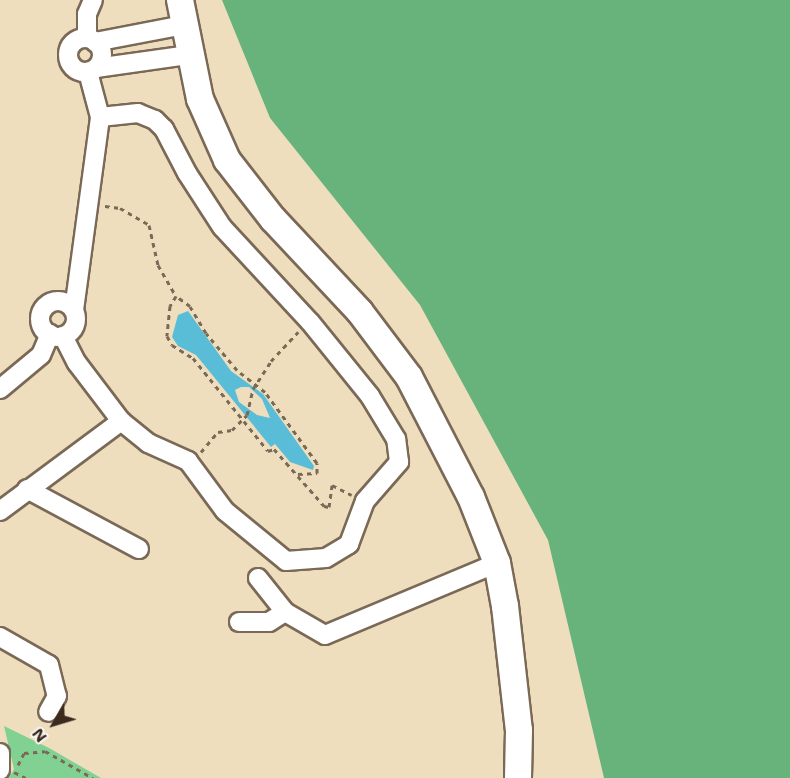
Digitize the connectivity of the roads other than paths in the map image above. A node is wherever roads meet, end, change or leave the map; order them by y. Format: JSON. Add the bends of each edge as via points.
{"nodes":[{"id":1,"x":93,"y":0,"type":"edge"},
{"id":2,"x":182,"y":12,"type":"edge"},
{"id":3,"x":91,"y":40,"type":"junction"},
{"id":4,"x":189,"y":55,"type":"junction"},
{"id":5,"x":92,"y":70,"type":"junction"},
{"id":6,"x":100,"y":117,"type":"junction"},
{"id":7,"x":74,"y":310,"type":"junction"},
{"id":8,"x":56,"y":335,"type":"junction"},
{"id":9,"x":4,"y":379,"type":"edge"},
{"id":10,"x":121,"y":421,"type":"junction"},
{"id":11,"x":27,"y":489,"type":"junction"},
{"id":12,"x":0,"y":512,"type":"edge"},
{"id":13,"x":139,"y":549,"type":"dead end"},
{"id":14,"x":497,"y":563,"type":"junction"},
{"id":15,"x":258,"y":578,"type":"dead end"},
{"id":16,"x":285,"y":612,"type":"junction"},
{"id":17,"x":239,"y":622,"type":"dead end"},
{"id":18,"x":0,"y":637,"type":"edge"},
{"id":19,"x":48,"y":712,"type":"dead end"},
{"id":20,"x":0,"y":753,"type":"edge"},
{"id":21,"x":0,"y":770,"type":"edge"},
{"id":22,"x":518,"y":778,"type":"edge"}],
"edges":[{"from":1,"to":3,"type":"street","via":[[87,14]]},
{"from":2,"to":3,"type":"street"},
{"from":2,"to":4,"type":"street"},
{"from":3,"to":5,"type":"street","via":[[102,54]]},
{"from":3,"to":5,"type":"street","via":[[71,45],[68,56],[72,67]]},
{"from":4,"to":5,"type":"street"},
{"from":4,"to":14,"type":"street","via":[[207,120],[227,160],[266,210],[360,312],[409,377],[471,497]]},
{"from":5,"to":6,"type":"street"},
{"from":6,"to":7,"type":"street"},
{"from":6,"to":10,"type":"street","via":[[138,113],[156,120],[222,227],[370,396],[400,450],[399,462],[365,501],[353,538],[342,550],[316,560],[286,561],[225,511],[191,465],[148,442]]},
{"from":7,"to":8,"type":"street","via":[[74,328]]},
{"from":7,"to":8,"type":"street","via":[[61,301],[46,305],[41,322]]},
{"from":8,"to":9,"type":"street","via":[[41,355]]},
{"from":8,"to":10,"type":"street"},
{"from":10,"to":11,"type":"street","via":[[92,446]]},
{"from":11,"to":12,"type":"street"},
{"from":11,"to":13,"type":"street"},
{"from":14,"to":16,"type":"street","via":[[325,635]]},
{"from":14,"to":22,"type":"street","via":[[516,701]]},
{"from":15,"to":16,"type":"street"},
{"from":16,"to":17,"type":"street","via":[[269,622]]},
{"from":18,"to":19,"type":"street","via":[[49,665],[57,696]]},
{"from":20,"to":21,"type":"street"}]}
